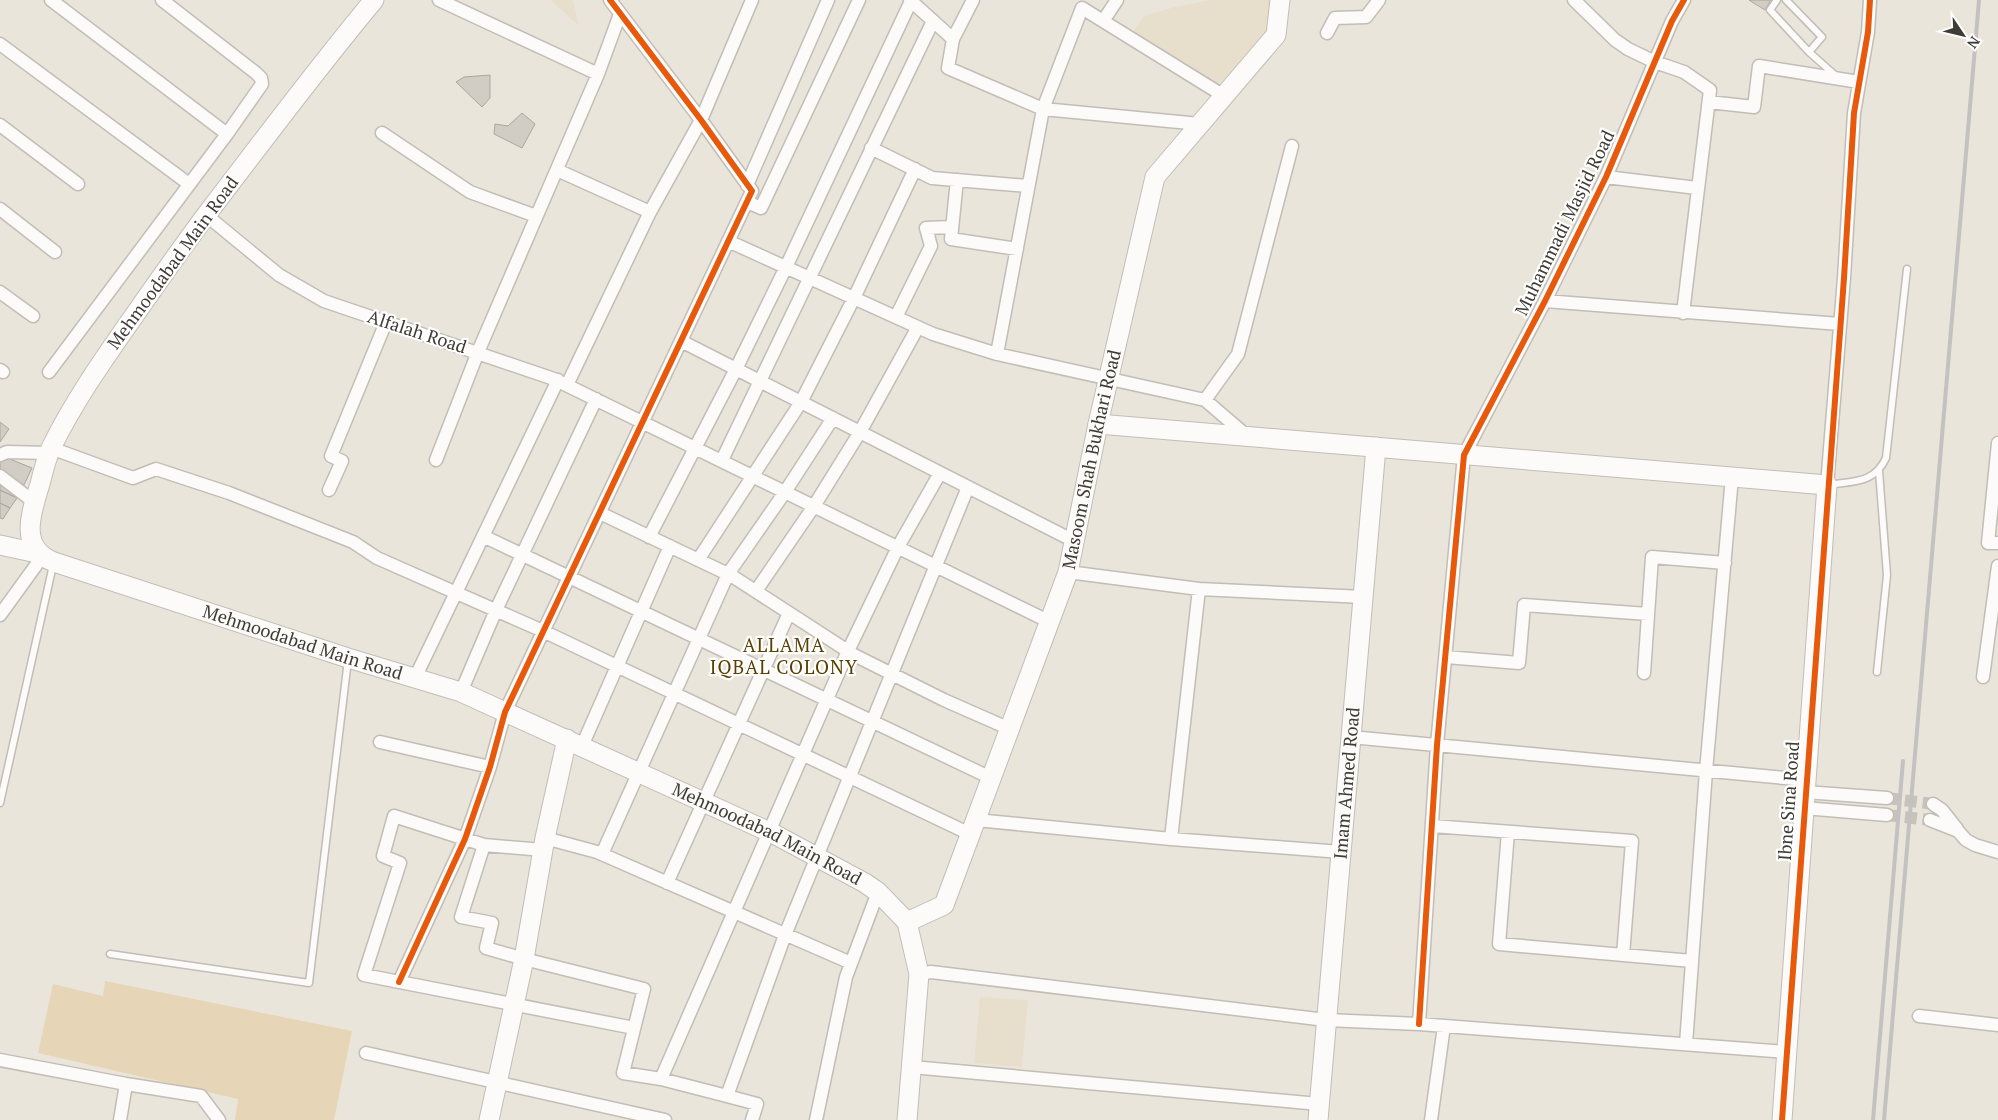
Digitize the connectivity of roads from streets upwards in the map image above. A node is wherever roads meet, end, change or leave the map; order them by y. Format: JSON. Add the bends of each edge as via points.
{"nodes":[{"id":1,"x":51,"y":0,"type":"edge"},
{"id":2,"x":162,"y":0,"type":"edge"},
{"id":3,"x":374,"y":0,"type":"edge"},
{"id":4,"x":439,"y":0,"type":"edge"},
{"id":5,"x":610,"y":0,"type":"edge"},
{"id":6,"x":752,"y":0,"type":"edge"},
{"id":7,"x":828,"y":0,"type":"edge"},
{"id":8,"x":859,"y":0,"type":"edge"},
{"id":9,"x":911,"y":0,"type":"edge"},
{"id":10,"x":973,"y":0,"type":"edge"},
{"id":11,"x":1117,"y":0,"type":"edge"},
{"id":12,"x":1280,"y":0,"type":"edge"},
{"id":13,"x":1379,"y":0,"type":"edge"},
{"id":14,"x":1574,"y":0,"type":"edge"},
{"id":15,"x":1684,"y":0,"type":"edge"},
{"id":16,"x":1870,"y":0,"type":"edge"},
{"id":17,"x":620,"y":14,"type":"junction"},
{"id":18,"x":933,"y":21,"type":"junction"},
{"id":19,"x":1103,"y":21,"type":"junction"},
{"id":20,"x":1326,"y":33,"type":"dead end"},
{"id":21,"x":953,"y":39,"type":"junction"},
{"id":22,"x":0,"y":44,"type":"edge"},
{"id":23,"x":1655,"y":62,"type":"junction"},
{"id":24,"x":598,"y":74,"type":"junction"},
{"id":25,"x":1859,"y":82,"type":"junction"},
{"id":26,"x":1224,"y":96,"type":"junction"},
{"id":27,"x":1709,"y":102,"type":"junction"},
{"id":28,"x":1042,"y":108,"type":"junction"},
{"id":29,"x":701,"y":120,"type":"junction"},
{"id":30,"x":1200,"y":124,"type":"junction"},
{"id":31,"x":0,"y":126,"type":"edge"},
{"id":32,"x":382,"y":133,"type":"dead end"},
{"id":33,"x":227,"y":134,"type":"junction"},
{"id":34,"x":1292,"y":146,"type":"dead end"},
{"id":35,"x":872,"y":148,"type":"junction"},
{"id":36,"x":915,"y":169,"type":"junction"},
{"id":37,"x":556,"y":170,"type":"junction"},
{"id":38,"x":1606,"y":177,"type":"junction"},
{"id":39,"x":958,"y":180,"type":"junction"},
{"id":40,"x":78,"y":184,"type":"dead end"},
{"id":41,"x":189,"y":184,"type":"junction"},
{"id":42,"x":747,"y":185,"type":"junction"},
{"id":43,"x":1028,"y":186,"type":"junction"},
{"id":44,"x":1697,"y":188,"type":"junction"},
{"id":45,"x":747,"y":202,"type":"junction"},
{"id":46,"x":0,"y":209,"type":"edge"},
{"id":47,"x":650,"y":212,"type":"junction"},
{"id":48,"x":206,"y":215,"type":"junction"},
{"id":49,"x":536,"y":216,"type":"junction"},
{"id":50,"x":952,"y":226,"type":"junction"},
{"id":51,"x":728,"y":241,"type":"junction"},
{"id":52,"x":1017,"y":249,"type":"junction"},
{"id":53,"x":55,"y":252,"type":"dead end"},
{"id":54,"x":786,"y":267,"type":"junction"},
{"id":55,"x":810,"y":278,"type":"junction"},
{"id":56,"x":0,"y":292,"type":"edge"},
{"id":57,"x":854,"y":298,"type":"junction"},
{"id":58,"x":1545,"y":301,"type":"junction"},
{"id":59,"x":1683,"y":313,"type":"junction"},
{"id":60,"x":33,"y":316,"type":"dead end"},
{"id":61,"x":896,"y":317,"type":"junction"},
{"id":62,"x":386,"y":322,"type":"junction"},
{"id":63,"x":1840,"y":324,"type":"junction"},
{"id":64,"x":918,"y":327,"type":"junction"},
{"id":65,"x":681,"y":341,"type":"junction"},
{"id":66,"x":478,"y":352,"type":"junction"},
{"id":67,"x":997,"y":354,"type":"junction"},
{"id":68,"x":736,"y":369,"type":"junction"},
{"id":69,"x":49,"y":372,"type":"dead end"},
{"id":70,"x":1109,"y":379,"type":"junction"},
{"id":71,"x":562,"y":382,"type":"junction"},
{"id":72,"x":760,"y":382,"type":"junction"},
{"id":73,"x":596,"y":399,"type":"junction"},
{"id":74,"x":1205,"y":400,"type":"junction"},
{"id":75,"x":801,"y":402,"type":"junction"},
{"id":76,"x":833,"y":418,"type":"junction"},
{"id":77,"x":643,"y":422,"type":"junction"},
{"id":78,"x":1098,"y":424,"type":"junction"},
{"id":79,"x":860,"y":432,"type":"junction"},
{"id":80,"x":1247,"y":436,"type":"junction"},
{"id":81,"x":1998,"y":443,"type":"edge"},
{"id":82,"x":695,"y":447,"type":"junction"},
{"id":83,"x":1376,"y":447,"type":"junction"},
{"id":84,"x":50,"y":450,"type":"junction"},
{"id":85,"x":0,"y":455,"type":"edge"},
{"id":86,"x":1464,"y":455,"type":"junction"},
{"id":87,"x":436,"y":460,"type":"dead end"},
{"id":88,"x":722,"y":460,"type":"junction"},
{"id":89,"x":940,"y":473,"type":"junction"},
{"id":90,"x":0,"y":476,"type":"edge"},
{"id":91,"x":754,"y":476,"type":"junction"},
{"id":92,"x":1732,"y":477,"type":"junction"},
{"id":93,"x":1827,"y":485,"type":"junction"},
{"id":94,"x":968,"y":487,"type":"junction"},
{"id":95,"x":329,"y":490,"type":"dead end"},
{"id":96,"x":785,"y":492,"type":"junction"},
{"id":97,"x":34,"y":502,"type":"junction"},
{"id":98,"x":814,"y":506,"type":"junction"},
{"id":99,"x":600,"y":513,"type":"junction"},
{"id":100,"x":483,"y":536,"type":"junction"},
{"id":101,"x":649,"y":537,"type":"junction"},
{"id":102,"x":1074,"y":541,"type":"junction"},
{"id":103,"x":1998,"y":543,"type":"edge"},
{"id":104,"x":0,"y":545,"type":"edge"},
{"id":105,"x":670,"y":546,"type":"junction"},
{"id":106,"x":898,"y":547,"type":"junction"},
{"id":107,"x":522,"y":554,"type":"junction"},
{"id":108,"x":44,"y":557,"type":"junction"},
{"id":109,"x":698,"y":560,"type":"junction"},
{"id":110,"x":1724,"y":563,"type":"junction"},
{"id":111,"x":935,"y":566,"type":"junction"},
{"id":112,"x":1998,"y":566,"type":"edge"},
{"id":113,"x":1068,"y":572,"type":"junction"},
{"id":114,"x":728,"y":574,"type":"junction"},
{"id":115,"x":570,"y":576,"type":"junction"},
{"id":116,"x":1199,"y":589,"type":"junction"},
{"id":117,"x":756,"y":591,"type":"junction"},
{"id":118,"x":456,"y":592,"type":"junction"},
{"id":119,"x":1363,"y":597,"type":"junction"},
{"id":120,"x":496,"y":610,"type":"junction"},
{"id":121,"x":642,"y":610,"type":"junction"},
{"id":122,"x":789,"y":612,"type":"junction"},
{"id":123,"x":1648,"y":614,"type":"junction"},
{"id":124,"x":0,"y":615,"type":"edge"},
{"id":125,"x":1050,"y":622,"type":"junction"},
{"id":126,"x":544,"y":631,"type":"junction"},
{"id":127,"x":699,"y":638,"type":"junction"},
{"id":128,"x":848,"y":651,"type":"junction"},
{"id":129,"x":1446,"y":657,"type":"junction"},
{"id":130,"x":617,"y":666,"type":"junction"},
{"id":131,"x":763,"y":669,"type":"junction"},
{"id":132,"x":891,"y":673,"type":"junction"},
{"id":133,"x":1644,"y":673,"type":"dead end"},
{"id":134,"x":1983,"y":677,"type":"dead end"},
{"id":135,"x":415,"y":678,"type":"junction"},
{"id":136,"x":461,"y":692,"type":"junction"},
{"id":137,"x":674,"y":693,"type":"junction"},
{"id":138,"x":827,"y":700,"type":"junction"},
{"id":139,"x":505,"y":712,"type":"junction"},
{"id":140,"x":871,"y":721,"type":"junction"},
{"id":141,"x":738,"y":724,"type":"junction"},
{"id":142,"x":1010,"y":728,"type":"junction"},
{"id":143,"x":1351,"y":736,"type":"junction"},
{"id":144,"x":380,"y":742,"type":"dead end"},
{"id":145,"x":574,"y":743,"type":"junction"},
{"id":146,"x":1437,"y":745,"type":"junction"},
{"id":147,"x":803,"y":755,"type":"junction"},
{"id":148,"x":490,"y":767,"type":"junction"},
{"id":149,"x":1706,"y":771,"type":"junction"},
{"id":150,"x":638,"y":772,"type":"junction"},
{"id":151,"x":848,"y":776,"type":"junction"},
{"id":152,"x":991,"y":778,"type":"junction"},
{"id":153,"x":1805,"y":793,"type":"junction"},
{"id":154,"x":1887,"y":798,"type":"tunnel mouth"},
{"id":155,"x":703,"y":802,"type":"junction"},
{"id":156,"x":1933,"y":804,"type":"tunnel mouth"},
{"id":157,"x":1886,"y":815,"type":"tunnel mouth"},
{"id":158,"x":1930,"y":820,"type":"tunnel mouth"},
{"id":159,"x":1432,"y":826,"type":"junction"},
{"id":160,"x":973,"y":827,"type":"junction"},
{"id":161,"x":1958,"y":831,"type":"junction"},
{"id":162,"x":768,"y":832,"type":"junction"},
{"id":163,"x":1508,"y":832,"type":"junction"},
{"id":164,"x":465,"y":839,"type":"junction"},
{"id":165,"x":1171,"y":840,"type":"junction"},
{"id":166,"x":544,"y":844,"type":"junction"},
{"id":167,"x":484,"y":845,"type":"junction"},
{"id":168,"x":1341,"y":852,"type":"junction"},
{"id":169,"x":1998,"y":852,"type":"edge"},
{"id":170,"x":602,"y":854,"type":"junction"},
{"id":171,"x":816,"y":857,"type":"junction"},
{"id":172,"x":667,"y":883,"type":"junction"},
{"id":173,"x":878,"y":892,"type":"junction"},
{"id":174,"x":733,"y":912,"type":"junction"},
{"id":175,"x":907,"y":922,"type":"junction"},
{"id":176,"x":785,"y":935,"type":"junction"},
{"id":177,"x":1623,"y":955,"type":"junction"},
{"id":178,"x":524,"y":959,"type":"junction"},
{"id":179,"x":1692,"y":961,"type":"junction"},
{"id":180,"x":851,"y":963,"type":"junction"},
{"id":181,"x":919,"y":974,"type":"junction"},
{"id":182,"x":399,"y":982,"type":"junction"},
{"id":183,"x":514,"y":1004,"type":"junction"},
{"id":184,"x":1919,"y":1016,"type":"dead end"},
{"id":185,"x":1326,"y":1020,"type":"junction"},
{"id":186,"x":1419,"y":1024,"type":"junction"},
{"id":187,"x":1998,"y":1025,"type":"edge"},
{"id":188,"x":1444,"y":1026,"type":"junction"},
{"id":189,"x":634,"y":1028,"type":"junction"},
{"id":190,"x":1686,"y":1044,"type":"junction"},
{"id":191,"x":366,"y":1052,"type":"dead end"},
{"id":192,"x":1786,"y":1052,"type":"junction"},
{"id":193,"x":0,"y":1060,"type":"edge"},
{"id":194,"x":912,"y":1066,"type":"junction"},
{"id":195,"x":661,"y":1079,"type":"junction"},
{"id":196,"x":498,"y":1081,"type":"junction"},
{"id":197,"x":126,"y":1084,"type":"junction"},
{"id":198,"x":727,"y":1096,"type":"junction"},
{"id":199,"x":1318,"y":1112,"type":"edge"},
{"id":200,"x":120,"y":1120,"type":"edge"},
{"id":201,"x":219,"y":1120,"type":"edge"},
{"id":202,"x":489,"y":1120,"type":"edge"},
{"id":203,"x":665,"y":1120,"type":"edge"},
{"id":204,"x":752,"y":1120,"type":"edge"},
{"id":205,"x":816,"y":1120,"type":"edge"},
{"id":206,"x":907,"y":1120,"type":"edge"},
{"id":207,"x":1432,"y":1120,"type":"edge"},
{"id":208,"x":1782,"y":1120,"type":"edge"}],
"edges":[{"from":1,"to":33,"type":"street"},
{"from":2,"to":33,"type":"street","via":[[261,78],[260,90]]},
{"from":3,"to":48,"type":"street","name":"Mehmoodabad Main Road"},
{"from":4,"to":24,"type":"street"},
{"from":5,"to":17,"type":"street"},
{"from":6,"to":29,"type":"street"},
{"from":7,"to":42,"type":"street"},
{"from":8,"to":45,"type":"street","via":[[761,208]]},
{"from":9,"to":18,"type":"street"},
{"from":9,"to":54,"type":"street"},
{"from":10,"to":21,"type":"street"},
{"from":11,"to":19,"type":"street"},
{"from":12,"to":26,"type":"street","name":"Masoom Shah Bukhari Road","via":[[1276,35]]},
{"from":13,"to":20,"type":"street","via":[[1366,17],[1335,18]]},
{"from":14,"to":23,"type":"street","via":[[1615,40]]},
{"from":15,"to":23,"type":"street","name":"Muhammadi Masjid Road"},
{"from":16,"to":25,"type":"street"},
{"from":17,"to":24,"type":"street"},
{"from":17,"to":29,"type":"street"},
{"from":18,"to":21,"type":"street"},
{"from":18,"to":35,"type":"street"},
{"from":19,"to":26,"type":"street"},
{"from":19,"to":28,"type":"street","via":[[1082,8]]},
{"from":21,"to":28,"type":"street","via":[[948,68]]},
{"from":22,"to":41,"type":"street"},
{"from":23,"to":27,"type":"street","via":[[1684,72],[1710,90]]},
{"from":23,"to":38,"type":"street","name":"Muhammadi Masjid Road"},
{"from":24,"to":37,"type":"street"},
{"from":25,"to":27,"type":"street","via":[[1759,66],[1754,106]]},
{"from":25,"to":63,"type":"street","via":[[1854,113]]},
{"from":26,"to":30,"type":"street","name":"Masoom Shah Bukhari Road"},
{"from":27,"to":44,"type":"street"},
{"from":28,"to":30,"type":"street"},
{"from":28,"to":43,"type":"street"},
{"from":29,"to":42,"type":"street"},
{"from":29,"to":47,"type":"street"},
{"from":30,"to":70,"type":"street","name":"Masoom Shah Bukhari Road","via":[[1155,177]]},
{"from":31,"to":40,"type":"street"},
{"from":32,"to":49,"type":"street","via":[[470,192]]},
{"from":33,"to":41,"type":"street"},
{"from":34,"to":74,"type":"street","via":[[1238,354]]},
{"from":35,"to":36,"type":"street"},
{"from":35,"to":55,"type":"street"},
{"from":36,"to":39,"type":"street","via":[[932,178]]},
{"from":36,"to":57,"type":"street"},
{"from":37,"to":47,"type":"street"},
{"from":37,"to":49,"type":"street"},
{"from":38,"to":44,"type":"street"},
{"from":38,"to":58,"type":"street","name":"Muhammadi Masjid Road"},
{"from":39,"to":43,"type":"street"},
{"from":39,"to":50,"type":"street"},
{"from":41,"to":69,"type":"street"},
{"from":42,"to":45,"type":"street","via":[[752,192]]},
{"from":43,"to":52,"type":"street"},
{"from":44,"to":59,"type":"street"},
{"from":45,"to":51,"type":"street"},
{"from":46,"to":53,"type":"street"},
{"from":47,"to":71,"type":"street"},
{"from":48,"to":62,"type":"street","name":"Alfalah Road","via":[[279,275],[324,301]]},
{"from":48,"to":84,"type":"street","name":"Mehmoodabad Main Road","via":[[86,384]]},
{"from":49,"to":66,"type":"street"},
{"from":50,"to":52,"type":"street","via":[[951,239]]},
{"from":50,"to":61,"type":"street","via":[[926,228],[931,246]]},
{"from":51,"to":54,"type":"street"},
{"from":51,"to":65,"type":"street"},
{"from":52,"to":67,"type":"street"},
{"from":54,"to":55,"type":"street"},
{"from":54,"to":68,"type":"street"},
{"from":55,"to":57,"type":"street"},
{"from":55,"to":72,"type":"street"},
{"from":56,"to":60,"type":"street"},
{"from":57,"to":61,"type":"street"},
{"from":57,"to":75,"type":"street"},
{"from":58,"to":59,"type":"street"},
{"from":58,"to":86,"type":"street","name":"Muhammadi Masjid Road"},
{"from":59,"to":63,"type":"street"},
{"from":61,"to":64,"type":"street"},
{"from":62,"to":66,"type":"street","name":"Alfalah Road"},
{"from":62,"to":95,"type":"street","via":[[331,456],[342,461]]},
{"from":63,"to":93,"type":"street"},
{"from":64,"to":67,"type":"street"},
{"from":64,"to":79,"type":"street"},
{"from":65,"to":68,"type":"street"},
{"from":65,"to":77,"type":"street"},
{"from":66,"to":71,"type":"street","name":"Alfalah Road"},
{"from":66,"to":87,"type":"street"},
{"from":67,"to":70,"type":"street"},
{"from":68,"to":72,"type":"street"},
{"from":68,"to":82,"type":"street"},
{"from":70,"to":74,"type":"street"},
{"from":70,"to":78,"type":"street","name":"Masoom Shah Bukhari Road"},
{"from":71,"to":73,"type":"street","name":"Alfalah Road"},
{"from":71,"to":100,"type":"street"},
{"from":72,"to":75,"type":"street"},
{"from":72,"to":88,"type":"street"},
{"from":73,"to":77,"type":"street","name":"Alfalah Road"},
{"from":73,"to":107,"type":"street"},
{"from":74,"to":80,"type":"street"},
{"from":75,"to":76,"type":"street"},
{"from":75,"to":91,"type":"street"},
{"from":76,"to":79,"type":"street"},
{"from":76,"to":96,"type":"street"},
{"from":77,"to":82,"type":"street","name":"Alfalah Road"},
{"from":77,"to":99,"type":"street"},
{"from":78,"to":80,"type":"street"},
{"from":78,"to":102,"type":"street","name":"Masoom Shah Bukhari Road"},
{"from":79,"to":89,"type":"street"},
{"from":79,"to":98,"type":"street"},
{"from":80,"to":83,"type":"street"},
{"from":81,"to":103,"type":"street","via":[[1988,543]]},
{"from":82,"to":88,"type":"street","name":"Alfalah Road"},
{"from":82,"to":101,"type":"street"},
{"from":83,"to":86,"type":"street"},
{"from":83,"to":119,"type":"street","name":"Imam Ahmed Road"},
{"from":84,"to":85,"type":"street"},
{"from":84,"to":97,"type":"street","name":"Mehmoodabad Main Road"},
{"from":84,"to":118,"type":"street","via":[[133,478],[156,469],[229,494],[353,542],[377,558]]},
{"from":86,"to":92,"type":"street"},
{"from":86,"to":129,"type":"street"},
{"from":88,"to":91,"type":"street","name":"Alfalah Road"},
{"from":89,"to":94,"type":"street"},
{"from":89,"to":106,"type":"street"},
{"from":90,"to":97,"type":"street"},
{"from":91,"to":96,"type":"street","name":"Alfalah Road"},
{"from":91,"to":109,"type":"street"},
{"from":92,"to":93,"type":"street"},
{"from":92,"to":110,"type":"street"},
{"from":93,"to":153,"type":"street","name":"Ibne Sina Road"},
{"from":94,"to":102,"type":"street"},
{"from":94,"to":111,"type":"street"},
{"from":96,"to":98,"type":"street","name":"Alfalah Road"},
{"from":96,"to":114,"type":"street"},
{"from":97,"to":108,"type":"street","name":"Mehmoodabad Main Road","via":[[30,531]]},
{"from":98,"to":106,"type":"street","name":"Alfalah Road"},
{"from":98,"to":117,"type":"street"},
{"from":99,"to":101,"type":"street"},
{"from":99,"to":115,"type":"street"},
{"from":100,"to":107,"type":"street"},
{"from":100,"to":118,"type":"street"},
{"from":101,"to":105,"type":"street"},
{"from":102,"to":113,"type":"street","name":"Masoom Shah Bukhari Road"},
{"from":104,"to":108,"type":"street","name":"Mehmoodabad Main Road"},
{"from":105,"to":109,"type":"street"},
{"from":105,"to":121,"type":"street"},
{"from":106,"to":111,"type":"street","name":"Alfalah Road"},
{"from":106,"to":128,"type":"street"},
{"from":107,"to":115,"type":"street"},
{"from":107,"to":120,"type":"street"},
{"from":108,"to":124,"type":"street"},
{"from":108,"to":135,"type":"street","name":"Mehmoodabad Main Road"},
{"from":109,"to":114,"type":"street"},
{"from":110,"to":123,"type":"street","via":[[1652,557]]},
{"from":110,"to":149,"type":"street"},
{"from":111,"to":125,"type":"street","name":"Alfalah Road"},
{"from":111,"to":132,"type":"street"},
{"from":112,"to":134,"type":"street"},
{"from":113,"to":116,"type":"street"},
{"from":113,"to":125,"type":"street","name":"Masoom Shah Bukhari Road"},
{"from":114,"to":117,"type":"street"},
{"from":114,"to":127,"type":"street"},
{"from":115,"to":121,"type":"street"},
{"from":115,"to":126,"type":"street"},
{"from":116,"to":119,"type":"street"},
{"from":116,"to":165,"type":"street"},
{"from":117,"to":122,"type":"street"},
{"from":118,"to":120,"type":"street"},
{"from":118,"to":135,"type":"street"},
{"from":119,"to":143,"type":"street","name":"Imam Ahmed Road"},
{"from":120,"to":126,"type":"street"},
{"from":120,"to":136,"type":"street"},
{"from":121,"to":127,"type":"street"},
{"from":121,"to":130,"type":"street"},
{"from":122,"to":128,"type":"street"},
{"from":122,"to":131,"type":"street"},
{"from":123,"to":129,"type":"street","via":[[1524,605],[1519,663]]},
{"from":123,"to":133,"type":"street"},
{"from":125,"to":142,"type":"street","name":"Masoom Shah Bukhari Road"},
{"from":126,"to":130,"type":"street"},
{"from":126,"to":139,"type":"street"},
{"from":127,"to":131,"type":"street"},
{"from":127,"to":137,"type":"street"},
{"from":128,"to":132,"type":"street"},
{"from":128,"to":138,"type":"street"},
{"from":129,"to":146,"type":"street"},
{"from":130,"to":137,"type":"street"},
{"from":130,"to":145,"type":"street"},
{"from":131,"to":138,"type":"street"},
{"from":131,"to":141,"type":"street"},
{"from":132,"to":140,"type":"street"},
{"from":132,"to":142,"type":"street"},
{"from":135,"to":136,"type":"street","name":"Mehmoodabad Main Road"},
{"from":136,"to":139,"type":"street","name":"Mehmoodabad Main Road"},
{"from":137,"to":141,"type":"street"},
{"from":137,"to":150,"type":"street"},
{"from":138,"to":140,"type":"street"},
{"from":138,"to":147,"type":"street"},
{"from":139,"to":145,"type":"street","name":"Mehmoodabad Main Road"},
{"from":139,"to":148,"type":"street"},
{"from":140,"to":151,"type":"street"},
{"from":140,"to":152,"type":"street"},
{"from":141,"to":147,"type":"street"},
{"from":141,"to":155,"type":"street"},
{"from":142,"to":152,"type":"street","name":"Masoom Shah Bukhari Road"},
{"from":143,"to":146,"type":"street"},
{"from":143,"to":168,"type":"street","name":"Imam Ahmed Road"},
{"from":144,"to":148,"type":"street"},
{"from":145,"to":150,"type":"street","name":"Mehmoodabad Main Road"},
{"from":145,"to":166,"type":"street"},
{"from":146,"to":149,"type":"street"},
{"from":146,"to":159,"type":"street"},
{"from":147,"to":151,"type":"street"},
{"from":147,"to":162,"type":"street"},
{"from":148,"to":164,"type":"street"},
{"from":149,"to":153,"type":"street"},
{"from":149,"to":179,"type":"street"},
{"from":150,"to":155,"type":"street","name":"Mehmoodabad Main Road"},
{"from":150,"to":170,"type":"street"},
{"from":151,"to":160,"type":"street"},
{"from":151,"to":171,"type":"street"},
{"from":152,"to":160,"type":"street","name":"Masoom Shah Bukhari Road"},
{"from":153,"to":154,"type":"street"},
{"from":153,"to":157,"type":"street"},
{"from":153,"to":192,"type":"street","name":"Ibne Sina Road"},
{"from":155,"to":162,"type":"street","name":"Mehmoodabad Main Road"},
{"from":155,"to":172,"type":"street"},
{"from":156,"to":161,"type":"street","via":[[1942,810]]},
{"from":158,"to":161,"type":"street"},
{"from":159,"to":163,"type":"street"},
{"from":159,"to":186,"type":"street"},
{"from":160,"to":165,"type":"street"},
{"from":160,"to":175,"type":"street","name":"Masoom Shah Bukhari Road","via":[[944,905]]},
{"from":161,"to":169,"type":"street","via":[[1966,840]]},
{"from":162,"to":171,"type":"street","name":"Mehmoodabad Main Road"},
{"from":162,"to":174,"type":"street"},
{"from":163,"to":177,"type":"street","via":[[1499,944]]},
{"from":163,"to":177,"type":"street","via":[[1632,841]]},
{"from":164,"to":167,"type":"street"},
{"from":164,"to":182,"type":"street"},
{"from":164,"to":182,"type":"street","via":[[394,816],[383,856],[400,863],[364,975]]},
{"from":165,"to":168,"type":"street"},
{"from":166,"to":167,"type":"street"},
{"from":166,"to":170,"type":"street"},
{"from":166,"to":178,"type":"street"},
{"from":167,"to":178,"type":"street","via":[[461,917],[492,923],[486,948]]},
{"from":168,"to":185,"type":"street","name":"Imam Ahmed Road"},
{"from":170,"to":172,"type":"street"},
{"from":171,"to":173,"type":"street","name":"Mehmoodabad Main Road"},
{"from":171,"to":176,"type":"street"},
{"from":172,"to":174,"type":"street"},
{"from":173,"to":175,"type":"street","name":"Mehmoodabad Main Road"},
{"from":173,"to":180,"type":"street"},
{"from":174,"to":176,"type":"street"},
{"from":174,"to":195,"type":"street"},
{"from":175,"to":181,"type":"street"},
{"from":176,"to":180,"type":"street"},
{"from":176,"to":198,"type":"street"},
{"from":177,"to":179,"type":"street"},
{"from":178,"to":183,"type":"street"},
{"from":178,"to":189,"type":"street","via":[[644,989]]},
{"from":179,"to":190,"type":"street"},
{"from":180,"to":205,"type":"street"},
{"from":181,"to":185,"type":"street","via":[[931,972]]},
{"from":181,"to":194,"type":"street"},
{"from":182,"to":183,"type":"street"},
{"from":183,"to":189,"type":"street"},
{"from":183,"to":196,"type":"street"},
{"from":184,"to":187,"type":"street"},
{"from":185,"to":186,"type":"street"},
{"from":185,"to":199,"type":"street","name":"Imam Ahmed Road"},
{"from":186,"to":188,"type":"street"},
{"from":188,"to":190,"type":"street"},
{"from":188,"to":207,"type":"street"},
{"from":189,"to":195,"type":"street","via":[[622,1073]]},
{"from":190,"to":192,"type":"street"},
{"from":191,"to":196,"type":"street"},
{"from":192,"to":208,"type":"street","name":"Ibne Sina Road"},
{"from":193,"to":197,"type":"street"},
{"from":194,"to":199,"type":"street"},
{"from":194,"to":206,"type":"street"},
{"from":195,"to":198,"type":"street"},
{"from":196,"to":202,"type":"street"},
{"from":196,"to":203,"type":"street"},
{"from":197,"to":200,"type":"street"},
{"from":197,"to":201,"type":"street","via":[[201,1096]]},
{"from":198,"to":204,"type":"street","via":[[757,1104]]}]}
